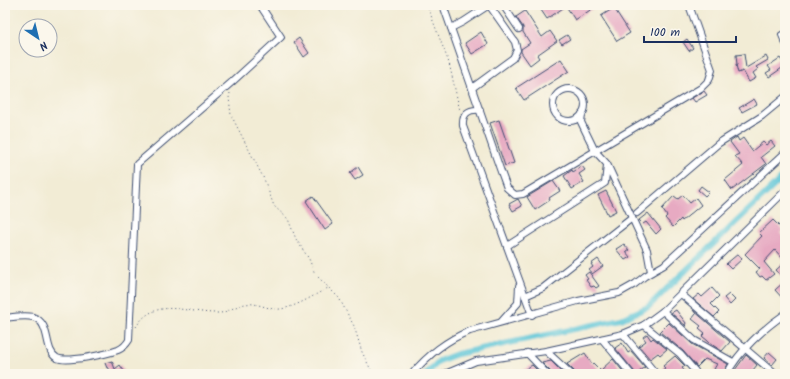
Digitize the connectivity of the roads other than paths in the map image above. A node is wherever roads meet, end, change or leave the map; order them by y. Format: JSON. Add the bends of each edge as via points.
{"nodes":[{"id":1,"x":260,"y":5,"type":"edge"},
{"id":2,"x":443,"y":5,"type":"edge"},
{"id":3,"x":489,"y":5,"type":"edge"},
{"id":4,"x":689,"y":5,"type":"edge"},
{"id":5,"x":505,"y":8,"type":"edge"},
{"id":6,"x":498,"y":19,"type":"junction"},
{"id":7,"x":452,"y":28,"type":"junction"},
{"id":8,"x":519,"y":29,"type":"dead end"},
{"id":9,"x":782,"y":35,"type":"dead end"},
{"id":10,"x":785,"y":42,"type":"edge"},
{"id":11,"x":472,"y":88,"type":"junction"},
{"id":12,"x":785,"y":97,"type":"edge"},
{"id":13,"x":480,"y":110,"type":"junction"},
{"id":14,"x":582,"y":114,"type":"junction"},
{"id":15,"x":572,"y":120,"type":"junction"},
{"id":16,"x":580,"y":122,"type":"junction"},
{"id":17,"x":595,"y":151,"type":"junction"},
{"id":18,"x":785,"y":153,"type":"edge"},
{"id":19,"x":607,"y":164,"type":"junction"},
{"id":20,"x":785,"y":191,"type":"edge"},
{"id":21,"x":637,"y":213,"type":"dead end"},
{"id":22,"x":632,"y":218,"type":"junction"},
{"id":23,"x":507,"y":246,"type":"junction"},
{"id":24,"x":651,"y":272,"type":"junction"},
{"id":25,"x":518,"y":275,"type":"junction"},
{"id":26,"x":680,"y":294,"type":"junction"},
{"id":27,"x":525,"y":296,"type":"junction"},
{"id":28,"x":663,"y":311,"type":"junction"},
{"id":29,"x":785,"y":314,"type":"edge"},
{"id":30,"x":532,"y":315,"type":"junction"},
{"id":31,"x":5,"y":318,"type":"edge"},
{"id":32,"x":500,"y":323,"type":"junction"},
{"id":33,"x":644,"y":325,"type":"junction"},
{"id":34,"x":623,"y":334,"type":"junction"},
{"id":35,"x":602,"y":339,"type":"junction"},
{"id":36,"x":745,"y":350,"type":"junction"},
{"id":37,"x":546,"y":351,"type":"junction"},
{"id":38,"x":527,"y":353,"type":"junction"},
{"id":39,"x":732,"y":362,"type":"junction"},
{"id":40,"x":694,"y":371,"type":"dead end"},
{"id":41,"x":412,"y":374,"type":"edge"},
{"id":42,"x":445,"y":374,"type":"edge"},
{"id":43,"x":547,"y":374,"type":"edge"},
{"id":44,"x":571,"y":374,"type":"edge"},
{"id":45,"x":632,"y":374,"type":"edge"},
{"id":46,"x":656,"y":374,"type":"edge"},
{"id":47,"x":727,"y":374,"type":"edge"},
{"id":48,"x":775,"y":374,"type":"edge"}],
"edges":[{"from":1,"to":31,"type":"street","via":[[281,37],[137,164],[129,340],[125,346],[118,350],[62,360],[52,352],[41,321],[32,317]]},
{"from":2,"to":7,"type":"street"},
{"from":3,"to":6,"type":"street"},
{"from":3,"to":7,"type":"street"},
{"from":4,"to":17,"type":"street","via":[[712,70],[709,80],[701,88]]},
{"from":5,"to":6,"type":"street"},
{"from":5,"to":8,"type":"street"},
{"from":6,"to":11,"type":"street","via":[[515,42],[517,50],[513,58]]},
{"from":7,"to":11,"type":"street"},
{"from":9,"to":10,"type":"street"},
{"from":11,"to":13,"type":"street"},
{"from":12,"to":21,"type":"street","via":[[762,116],[719,143]]},
{"from":13,"to":17,"type":"street","via":[[508,188],[515,195],[523,194]]},
{"from":13,"to":23,"type":"street","via":[[472,109],[466,113],[463,126]]},
{"from":14,"to":15,"type":"street"},
{"from":14,"to":15,"type":"street","via":[[585,108],[582,96],[578,92],[566,89],[556,96],[554,108],[560,118]]},
{"from":14,"to":16,"type":"street"},
{"from":15,"to":16,"type":"street"},
{"from":16,"to":17,"type":"street"},
{"from":17,"to":19,"type":"street"},
{"from":18,"to":24,"type":"street","via":[[664,265]]},
{"from":19,"to":22,"type":"street"},
{"from":19,"to":23,"type":"street","via":[[604,183]]},
{"from":20,"to":26,"type":"street"},
{"from":22,"to":24,"type":"street","via":[[647,250]]},
{"from":22,"to":27,"type":"street","via":[[543,288]]},
{"from":23,"to":25,"type":"street"},
{"from":24,"to":30,"type":"street","via":[[619,293]]},
{"from":25,"to":27,"type":"street"},
{"from":25,"to":32,"type":"street","via":[[518,303]]},
{"from":26,"to":28,"type":"street"},
{"from":26,"to":36,"type":"street"},
{"from":27,"to":30,"type":"street"},
{"from":28,"to":33,"type":"street"},
{"from":28,"to":39,"type":"street","via":[[694,340]]},
{"from":29,"to":36,"type":"street","via":[[769,325]]},
{"from":30,"to":32,"type":"street"},
{"from":32,"to":41,"type":"street","via":[[458,335]]},
{"from":33,"to":34,"type":"street"},
{"from":33,"to":40,"type":"street","via":[[680,354]]},
{"from":34,"to":35,"type":"street"},
{"from":34,"to":46,"type":"street"},
{"from":35,"to":37,"type":"street"},
{"from":35,"to":45,"type":"street"},
{"from":36,"to":39,"type":"street"},
{"from":36,"to":48,"type":"street"},
{"from":37,"to":38,"type":"street"},
{"from":37,"to":44,"type":"street"},
{"from":38,"to":42,"type":"street","via":[[476,361]]},
{"from":38,"to":43,"type":"street"},
{"from":39,"to":47,"type":"street"}]}
